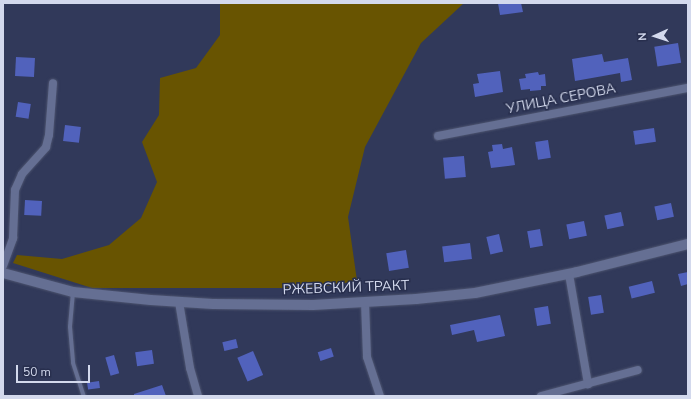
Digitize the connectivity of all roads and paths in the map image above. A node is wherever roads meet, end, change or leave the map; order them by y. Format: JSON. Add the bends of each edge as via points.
{"nodes":[{"id":1,"x":53,"y":83,"type":"dead end"},
{"id":2,"x":688,"y":88,"type":"edge"},
{"id":3,"x":438,"y":136,"type":"dead end"},
{"id":4,"x":688,"y":244,"type":"edge"},
{"id":5,"x":3,"y":266,"type":"edge"},
{"id":6,"x":3,"y":273,"type":"edge"},
{"id":7,"x":569,"y":274,"type":"junction"},
{"id":8,"x":73,"y":292,"type":"junction"},
{"id":9,"x":179,"y":302,"type":"junction"},
{"id":10,"x":365,"y":302,"type":"junction"},
{"id":11,"x":638,"y":370,"type":"dead end"},
{"id":12,"x":588,"y":384,"type":"junction"},
{"id":13,"x":84,"y":396,"type":"edge"},
{"id":14,"x":198,"y":396,"type":"edge"},
{"id":15,"x":380,"y":396,"type":"edge"},
{"id":16,"x":541,"y":396,"type":"edge"}],
"edges":[{"from":1,"to":5,"type":"street","via":[[46,147],[22,174],[15,190],[13,238]]},
{"from":2,"to":3,"type":"street","name":"УЛИЦА СЕРОВА"},
{"from":4,"to":7,"type":"main road","name":"РЖЕВСКИЙ ТРАКТ"},
{"from":6,"to":8,"type":"main road","name":"РЖЕВСКИЙ ТРАКТ"},
{"from":7,"to":10,"type":"main road","name":"РЖЕВСКИЙ ТРАКТ","via":[[475,293]]},
{"from":7,"to":12,"type":"street"},
{"from":8,"to":9,"type":"main road","name":"РЖЕВСКИЙ ТРАКТ"},
{"from":8,"to":13,"type":"lane","via":[[70,327],[73,363]]},
{"from":9,"to":10,"type":"main road","name":"РЖЕВСКИЙ ТРАКТ","via":[[313,305]]},
{"from":9,"to":14,"type":"street","via":[[190,368]]},
{"from":10,"to":15,"type":"street","via":[[367,357]]},
{"from":11,"to":12,"type":"street"},
{"from":12,"to":16,"type":"street"}]}
